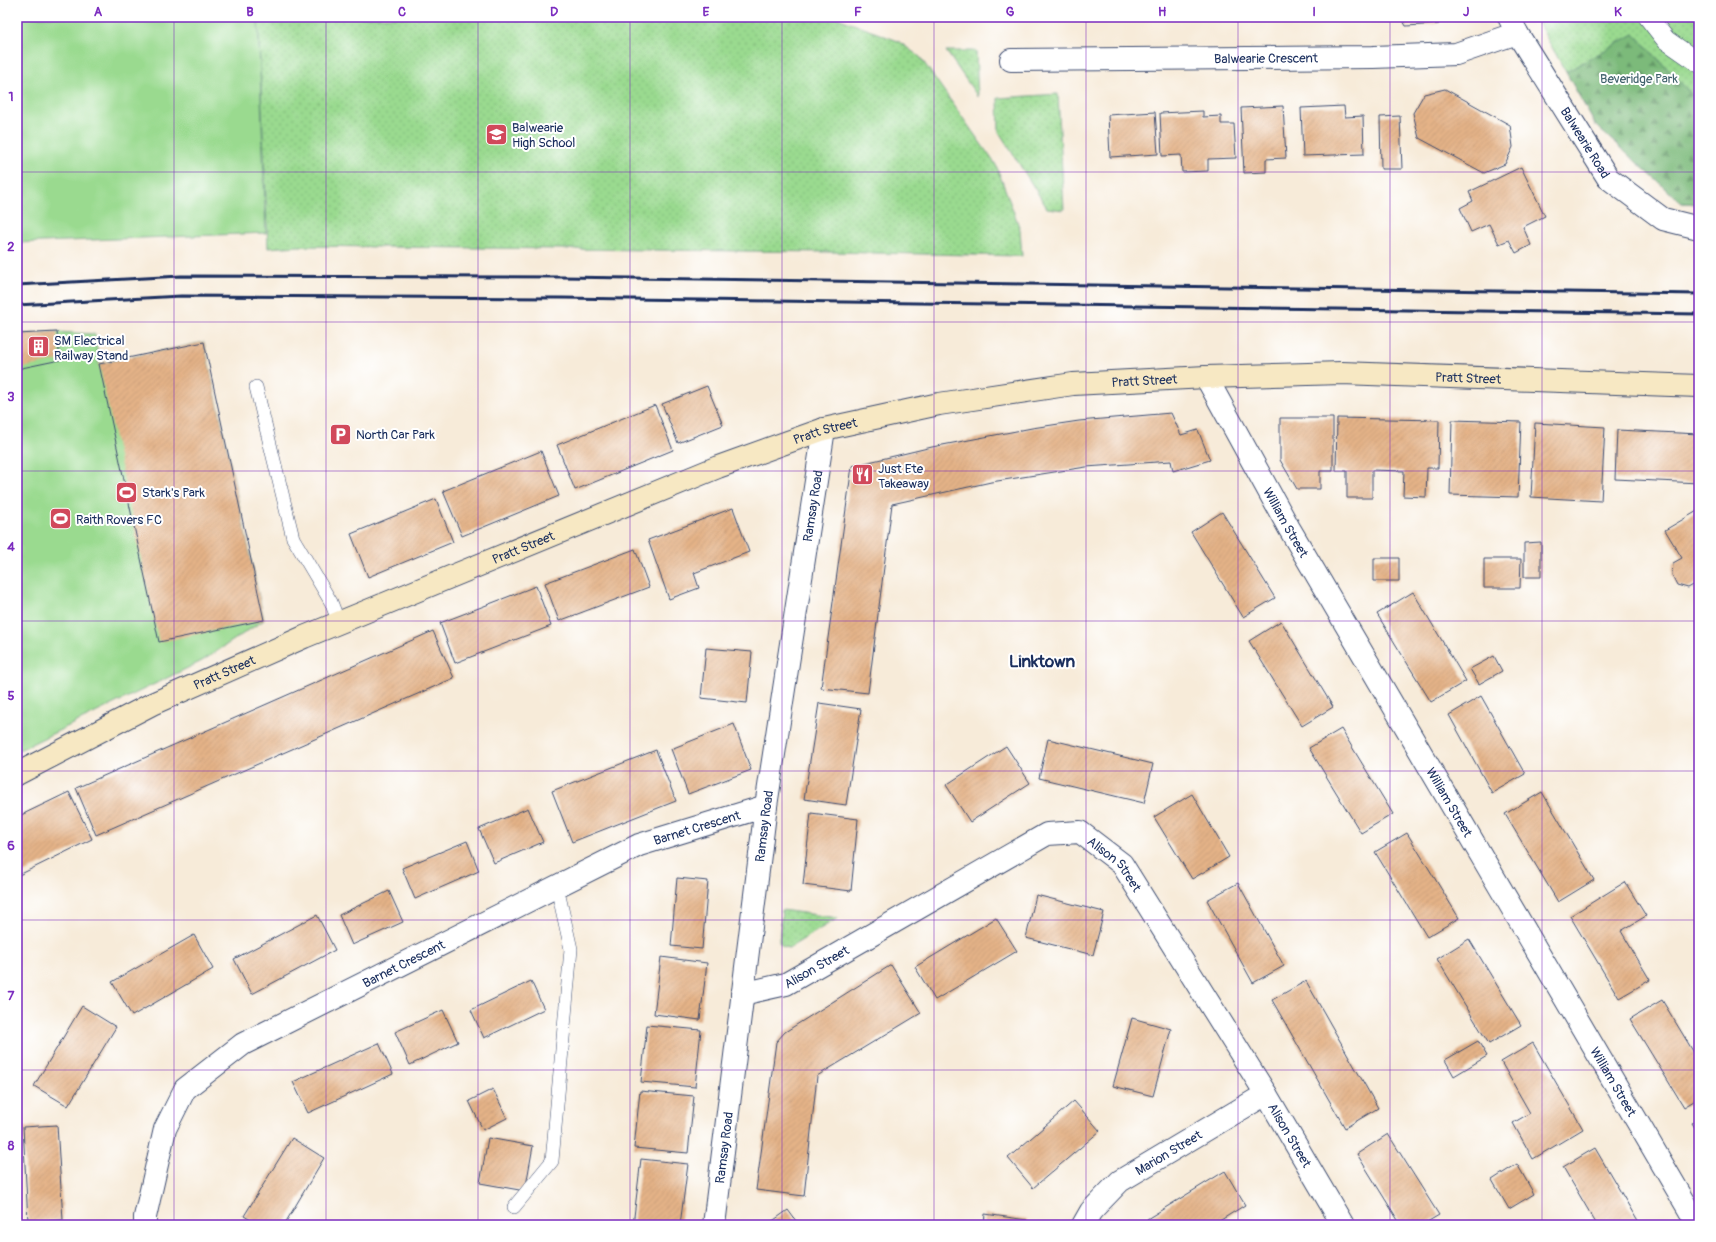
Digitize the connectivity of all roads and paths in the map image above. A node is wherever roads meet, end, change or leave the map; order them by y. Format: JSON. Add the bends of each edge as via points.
{"nodes":[{"id":1,"x":1648,"y":17,"type":"edge"},
{"id":2,"x":1513,"y":25,"type":"edge"},
{"id":3,"x":1011,"y":60,"type":"dead end"},
{"id":4,"x":1699,"y":63,"type":"edge"},
{"id":5,"x":1699,"y":228,"type":"edge"},
{"id":6,"x":1206,"y":377,"type":"junction"},
{"id":7,"x":1699,"y":386,"type":"edge"},
{"id":8,"x":256,"y":388,"type":"dead end"},
{"id":9,"x":824,"y":429,"type":"junction"},
{"id":10,"x":339,"y":623,"type":"junction"},
{"id":11,"x":17,"y":774,"type":"edge"},
{"id":12,"x":766,"y":806,"type":"junction"},
{"id":13,"x":557,"y":887,"type":"junction"},
{"id":14,"x":742,"y":994,"type":"junction"},
{"id":15,"x":1266,"y":1094,"type":"junction"},
{"id":16,"x":514,"y":1207,"type":"dead end"},
{"id":17,"x":145,"y":1225,"type":"edge"},
{"id":18,"x":714,"y":1225,"type":"edge"},
{"id":19,"x":1083,"y":1225,"type":"edge"},
{"id":20,"x":1343,"y":1225,"type":"edge"},
{"id":21,"x":1698,"y":1225,"type":"edge"}],
"edges":[{"from":1,"to":4,"type":"street","via":[[1666,40]]},
{"from":2,"to":3,"type":"street","name":"Balwearie Crescent","via":[[1456,54]]},
{"from":2,"to":5,"type":"street","name":"Balwearie Road","via":[[1608,178],[1663,219]]},
{"from":6,"to":7,"type":"main road","name":"Pratt Street","via":[[1342,374]]},
{"from":6,"to":9,"type":"main road","name":"Pratt Street","via":[[1073,384],[1020,390],[938,404]]},
{"from":6,"to":21,"type":"street","name":"William Street","via":[[1289,528]]},
{"from":8,"to":10,"type":"lane","via":[[293,538],[331,602]]},
{"from":9,"to":10,"type":"main road","name":"Pratt Street","via":[[718,467]]},
{"from":9,"to":12,"type":"street","name":"Ramsay Road"},
{"from":10,"to":11,"type":"main road","name":"Pratt Street","via":[[152,704]]},
{"from":12,"to":13,"type":"street","name":"Barnet Crescent","via":[[639,845]]},
{"from":12,"to":14,"type":"street","name":"Ramsay Road"},
{"from":13,"to":16,"type":"lane","via":[[571,949],[552,1161]]},
{"from":13,"to":17,"type":"street","name":"Barnet Crescent","via":[[243,1044],[185,1089],[165,1129]]},
{"from":14,"to":15,"type":"street","name":"Alison Street","via":[[786,984],[1047,834],[1080,832],[1122,864]]},
{"from":14,"to":18,"type":"street","name":"Ramsay Road"},
{"from":15,"to":19,"type":"street","name":"Marion Street","via":[[1120,1181],[1091,1211]]},
{"from":15,"to":20,"type":"street","name":"Alison Street"}]}
